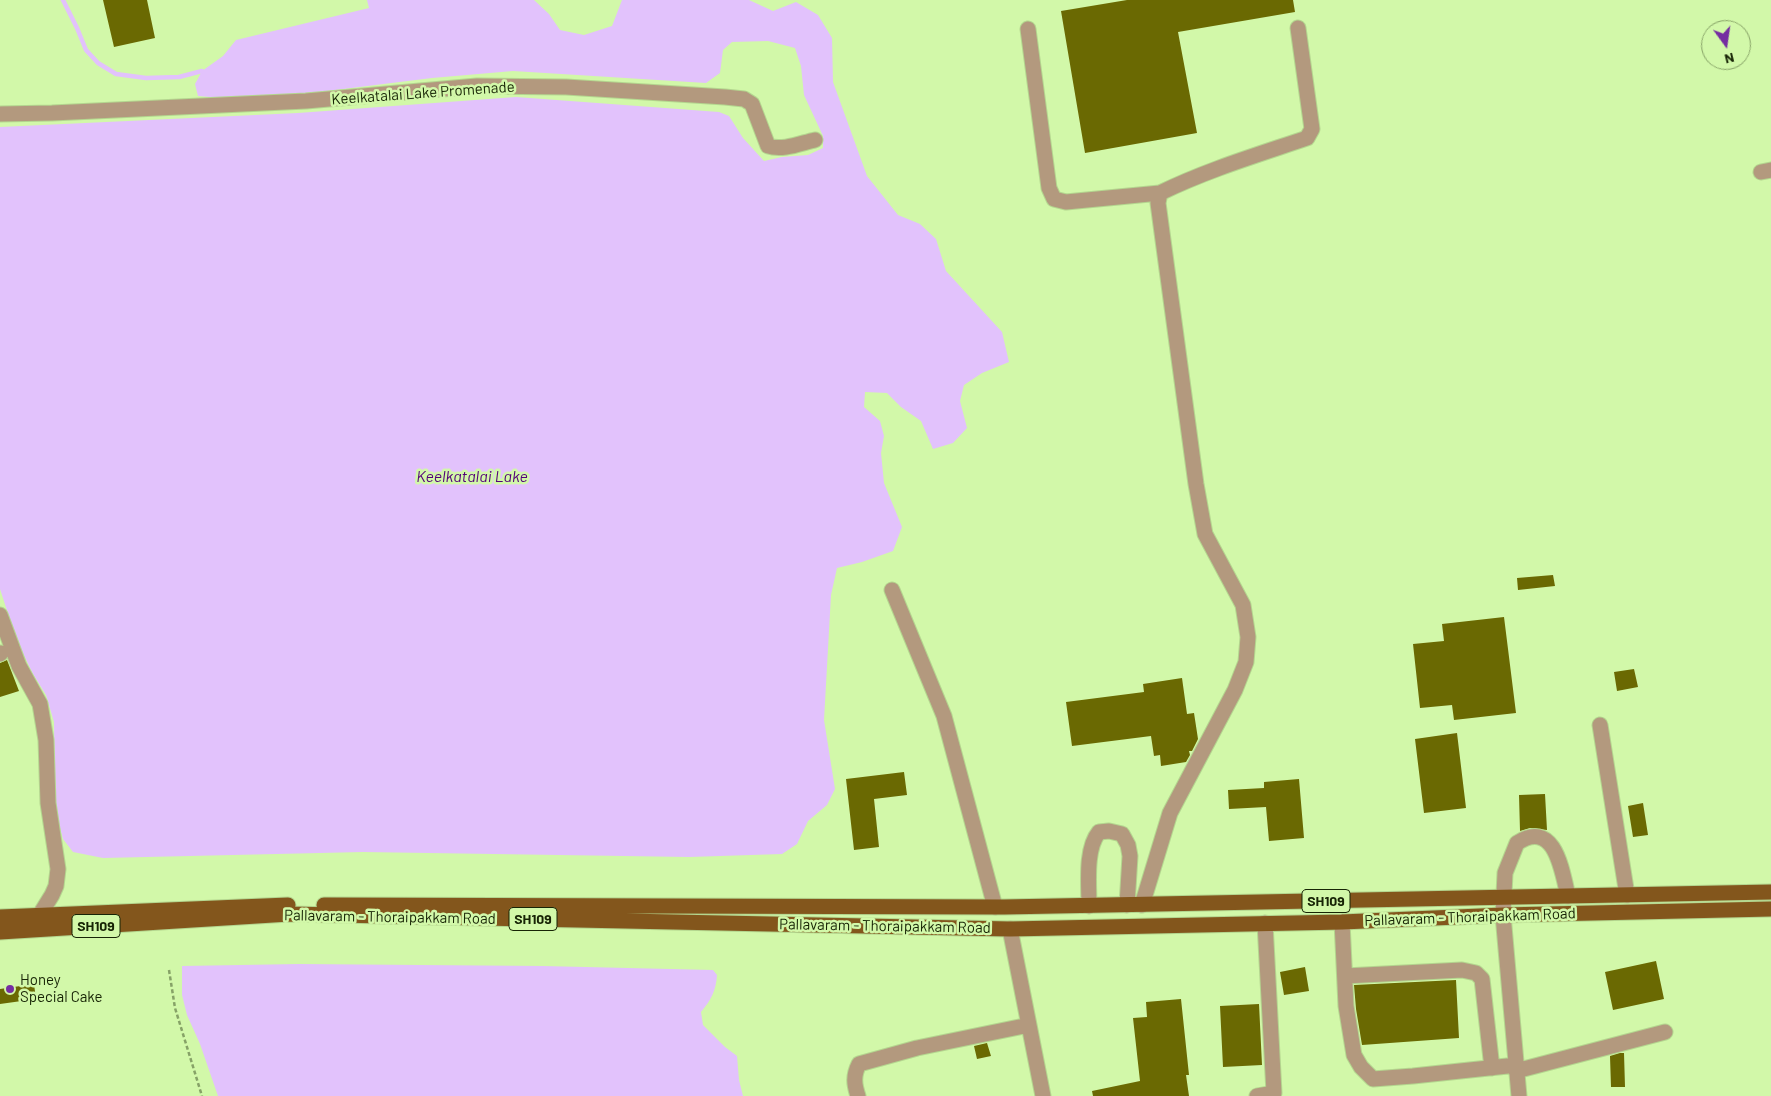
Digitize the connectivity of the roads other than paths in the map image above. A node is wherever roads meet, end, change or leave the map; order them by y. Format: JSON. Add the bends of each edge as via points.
{"nodes":[{"id":1,"x":1298,"y":28,"type":"dead end"},
{"id":2,"x":1028,"y":29,"type":"dead end"},
{"id":3,"x":0,"y":114,"type":"edge"},
{"id":4,"x":814,"y":140,"type":"dead end"},
{"id":5,"x":1160,"y":193,"type":"junction"},
{"id":6,"x":892,"y":590,"type":"dead end"},
{"id":7,"x":0,"y":614,"type":"edge"},
{"id":8,"x":1600,"y":725,"type":"dead end"},
{"id":9,"x":1771,"y":892,"type":"edge"},
{"id":10,"x":1627,"y":895,"type":"junction"},
{"id":11,"x":1568,"y":896,"type":"junction"},
{"id":12,"x":1503,"y":898,"type":"junction"},
{"id":13,"x":1135,"y":905,"type":"junction"},
{"id":14,"x":1089,"y":906,"type":"junction"},
{"id":15,"x":996,"y":907,"type":"junction"},
{"id":16,"x":1771,"y":909,"type":"edge"},
{"id":17,"x":183,"y":915,"type":"junction"},
{"id":18,"x":1503,"y":915,"type":"junction"},
{"id":19,"x":39,"y":916,"type":"junction"},
{"id":20,"x":0,"y":917,"type":"edge"},
{"id":21,"x":142,"y":917,"type":"junction"},
{"id":22,"x":1342,"y":922,"type":"junction"},
{"id":23,"x":1265,"y":923,"type":"junction"},
{"id":24,"x":1010,"y":929,"type":"junction"},
{"id":25,"x":0,"y":932,"type":"edge"},
{"id":26,"x":1344,"y":976,"type":"junction"},
{"id":27,"x":1029,"y":1025,"type":"junction"},
{"id":28,"x":1665,"y":1032,"type":"dead end"},
{"id":29,"x":1492,"y":1068,"type":"junction"},
{"id":30,"x":1516,"y":1068,"type":"junction"},
{"id":31,"x":858,"y":1096,"type":"edge"},
{"id":32,"x":1043,"y":1096,"type":"edge"},
{"id":33,"x":1257,"y":1096,"type":"edge"},
{"id":34,"x":1519,"y":1096,"type":"edge"}],
"edges":[{"from":1,"to":5,"type":"street","via":[[1312,128],[1307,138],[1222,166]]},
{"from":2,"to":5,"type":"street","via":[[1049,188],[1054,199],[1066,202]]},
{"from":3,"to":4,"type":"street","name":"Keelkatalai Lake Promenade","via":[[306,101],[477,86],[566,87],[744,99],[752,104],[768,146],[784,147]]},
{"from":5,"to":13,"type":"street","via":[[1158,213],[1205,534],[1243,605],[1248,637],[1246,662],[1235,690],[1170,813]]},
{"from":6,"to":15,"type":"street","via":[[944,716]]},
{"from":7,"to":19,"type":"street","via":[[19,666],[40,704],[46,740],[48,803],[58,869],[56,886]]},
{"from":8,"to":10,"type":"street"},
{"from":9,"to":10,"type":"main road","name":"Pallavaram - Thoraipakkam Road","number":"SH109"},
{"from":10,"to":11,"type":"main road","name":"Pallavaram - Thoraipakkam Road","number":"SH109"},
{"from":11,"to":12,"type":"main road","name":"Pallavaram - Thoraipakkam Road","number":"SH109"},
{"from":11,"to":12,"type":"street","via":[[1553,848],[1540,836],[1532,836],[1517,843],[1505,873]]},
{"from":12,"to":13,"type":"main road","name":"Pallavaram - Thoraipakkam Road","number":"SH109"},
{"from":12,"to":18,"type":"street"},
{"from":13,"to":14,"type":"main road","name":"Pallavaram - Thoraipakkam Road","number":"SH109"},
{"from":13,"to":14,"type":"street","via":[[1128,846],[1122,834],[1109,831],[1099,832],[1093,839]]},
{"from":14,"to":15,"type":"main road","name":"Pallavaram - Thoraipakkam Road","number":"SH109"},
{"from":15,"to":17,"type":"main road","name":"Pallavaram - Thoraipakkam Road","number":"SH109","via":[[279,905]]},
{"from":16,"to":18,"type":"main road","name":"Pallavaram - Thoraipakkam Road","number":"SH109"},
{"from":17,"to":21,"type":"main road","name":"Pallavaram - Thoraipakkam Road","number":"SH109"},
{"from":17,"to":24,"type":"main road","name":"Pallavaram - Thoraipakkam Road","number":"SH109","via":[[289,914]]},
{"from":18,"to":22,"type":"main road","name":"Pallavaram - Thoraipakkam Road","number":"SH109"},
{"from":18,"to":30,"type":"street"},
{"from":19,"to":20,"type":"main road","name":"Pallavaram - Thoraipakkam Road","number":"SH109"},
{"from":19,"to":21,"type":"main road","name":"Pallavaram - Thoraipakkam Road","number":"SH109"},
{"from":21,"to":25,"type":"main road","name":"Pallavaram - Thoraipakkam Road","number":"SH109"},
{"from":22,"to":23,"type":"main road","name":"Pallavaram - Thoraipakkam Road","number":"SH109"},
{"from":22,"to":26,"type":"street"},
{"from":23,"to":24,"type":"main road","name":"Pallavaram - Thoraipakkam Road","number":"SH109"},
{"from":23,"to":33,"type":"street","via":[[1274,1093]]},
{"from":24,"to":27,"type":"street"},
{"from":26,"to":29,"type":"street","via":[[1354,1055],[1373,1078]]},
{"from":26,"to":29,"type":"street","via":[[1462,970],[1476,973],[1482,979]]},
{"from":27,"to":31,"type":"street","via":[[917,1048],[859,1064],[854,1074]]},
{"from":27,"to":32,"type":"street"},
{"from":28,"to":30,"type":"street"},
{"from":29,"to":30,"type":"street"},
{"from":30,"to":34,"type":"street"}]}
